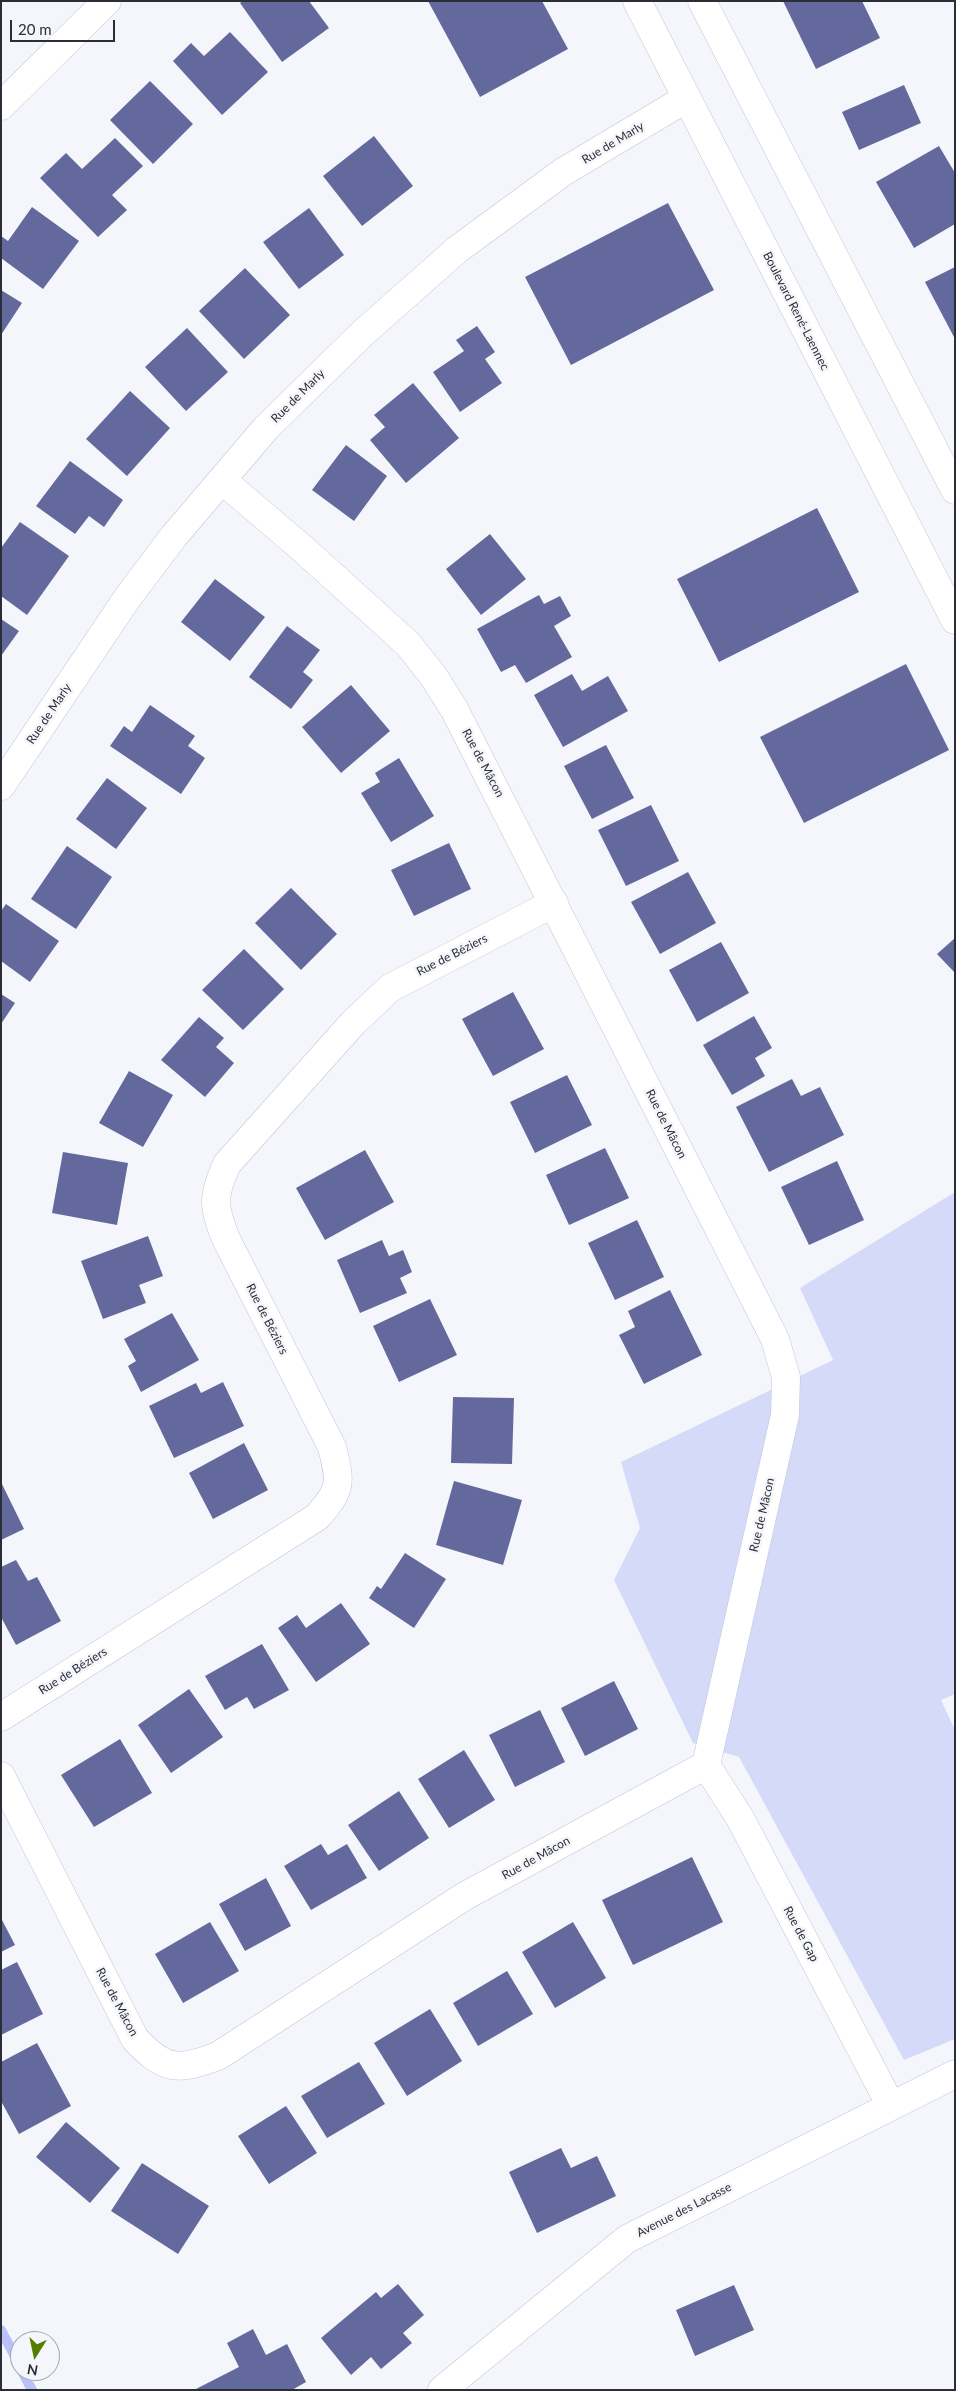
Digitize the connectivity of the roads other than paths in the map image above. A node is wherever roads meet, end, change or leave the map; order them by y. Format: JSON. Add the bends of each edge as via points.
{"nodes":[{"id":1,"x":107,"y":1,"type":"edge"},
{"id":2,"x":637,"y":1,"type":"edge"},
{"id":3,"x":702,"y":1,"type":"edge"},
{"id":4,"x":687,"y":98,"type":"junction"},
{"id":5,"x":1,"y":106,"type":"edge"},
{"id":6,"x":222,"y":480,"type":"junction"},
{"id":7,"x":955,"y":490,"type":"edge"},
{"id":8,"x":955,"y":620,"type":"edge"},
{"id":9,"x":1,"y":786,"type":"edge"},
{"id":10,"x":554,"y":903,"type":"junction"},
{"id":11,"x":1,"y":1717,"type":"edge"},
{"id":12,"x":706,"y":1765,"type":"junction"},
{"id":13,"x":1,"y":1776,"type":"edge"},
{"id":14,"x":955,"y":2074,"type":"edge"},
{"id":15,"x":891,"y":2106,"type":"junction"},
{"id":16,"x":442,"y":2390,"type":"edge"}],
"edges":[{"from":1,"to":5,"type":"street"},
{"from":2,"to":4,"type":"street","name":"Boulevard René-Laennec"},
{"from":3,"to":7,"type":"street"},
{"from":4,"to":6,"type":"street","name":"Rue de Marly","via":[[563,172],[458,249],[317,378],[266,428]]},
{"from":4,"to":8,"type":"street","name":"Boulevard René-Laennec"},
{"from":6,"to":9,"type":"street","name":"Rue de Marly","via":[[128,597]]},
{"from":6,"to":10,"type":"street","name":"Rue de Mâcon","via":[[408,644],[434,677],[474,746]]},
{"from":10,"to":11,"type":"street","name":"Rue de Béziers","via":[[390,988],[353,1023],[227,1164],[216,1188],[216,1213],[226,1239],[332,1447],[339,1474],[334,1497],[317,1517]]},
{"from":10,"to":12,"type":"street","name":"Rue de Mâcon","via":[[775,1339],[786,1377],[785,1416]]},
{"from":12,"to":13,"type":"street","name":"Rue de Mâcon","via":[[465,1896],[218,2056],[191,2066],[171,2065],[150,2054],[135,2039]]},
{"from":12,"to":15,"type":"street","name":"Rue de Gap","via":[[740,1818]]},
{"from":14,"to":15,"type":"street","name":"Avenue des Lacasse"},
{"from":15,"to":16,"type":"street","name":"Avenue des Lacasse","via":[[627,2239]]}]}
